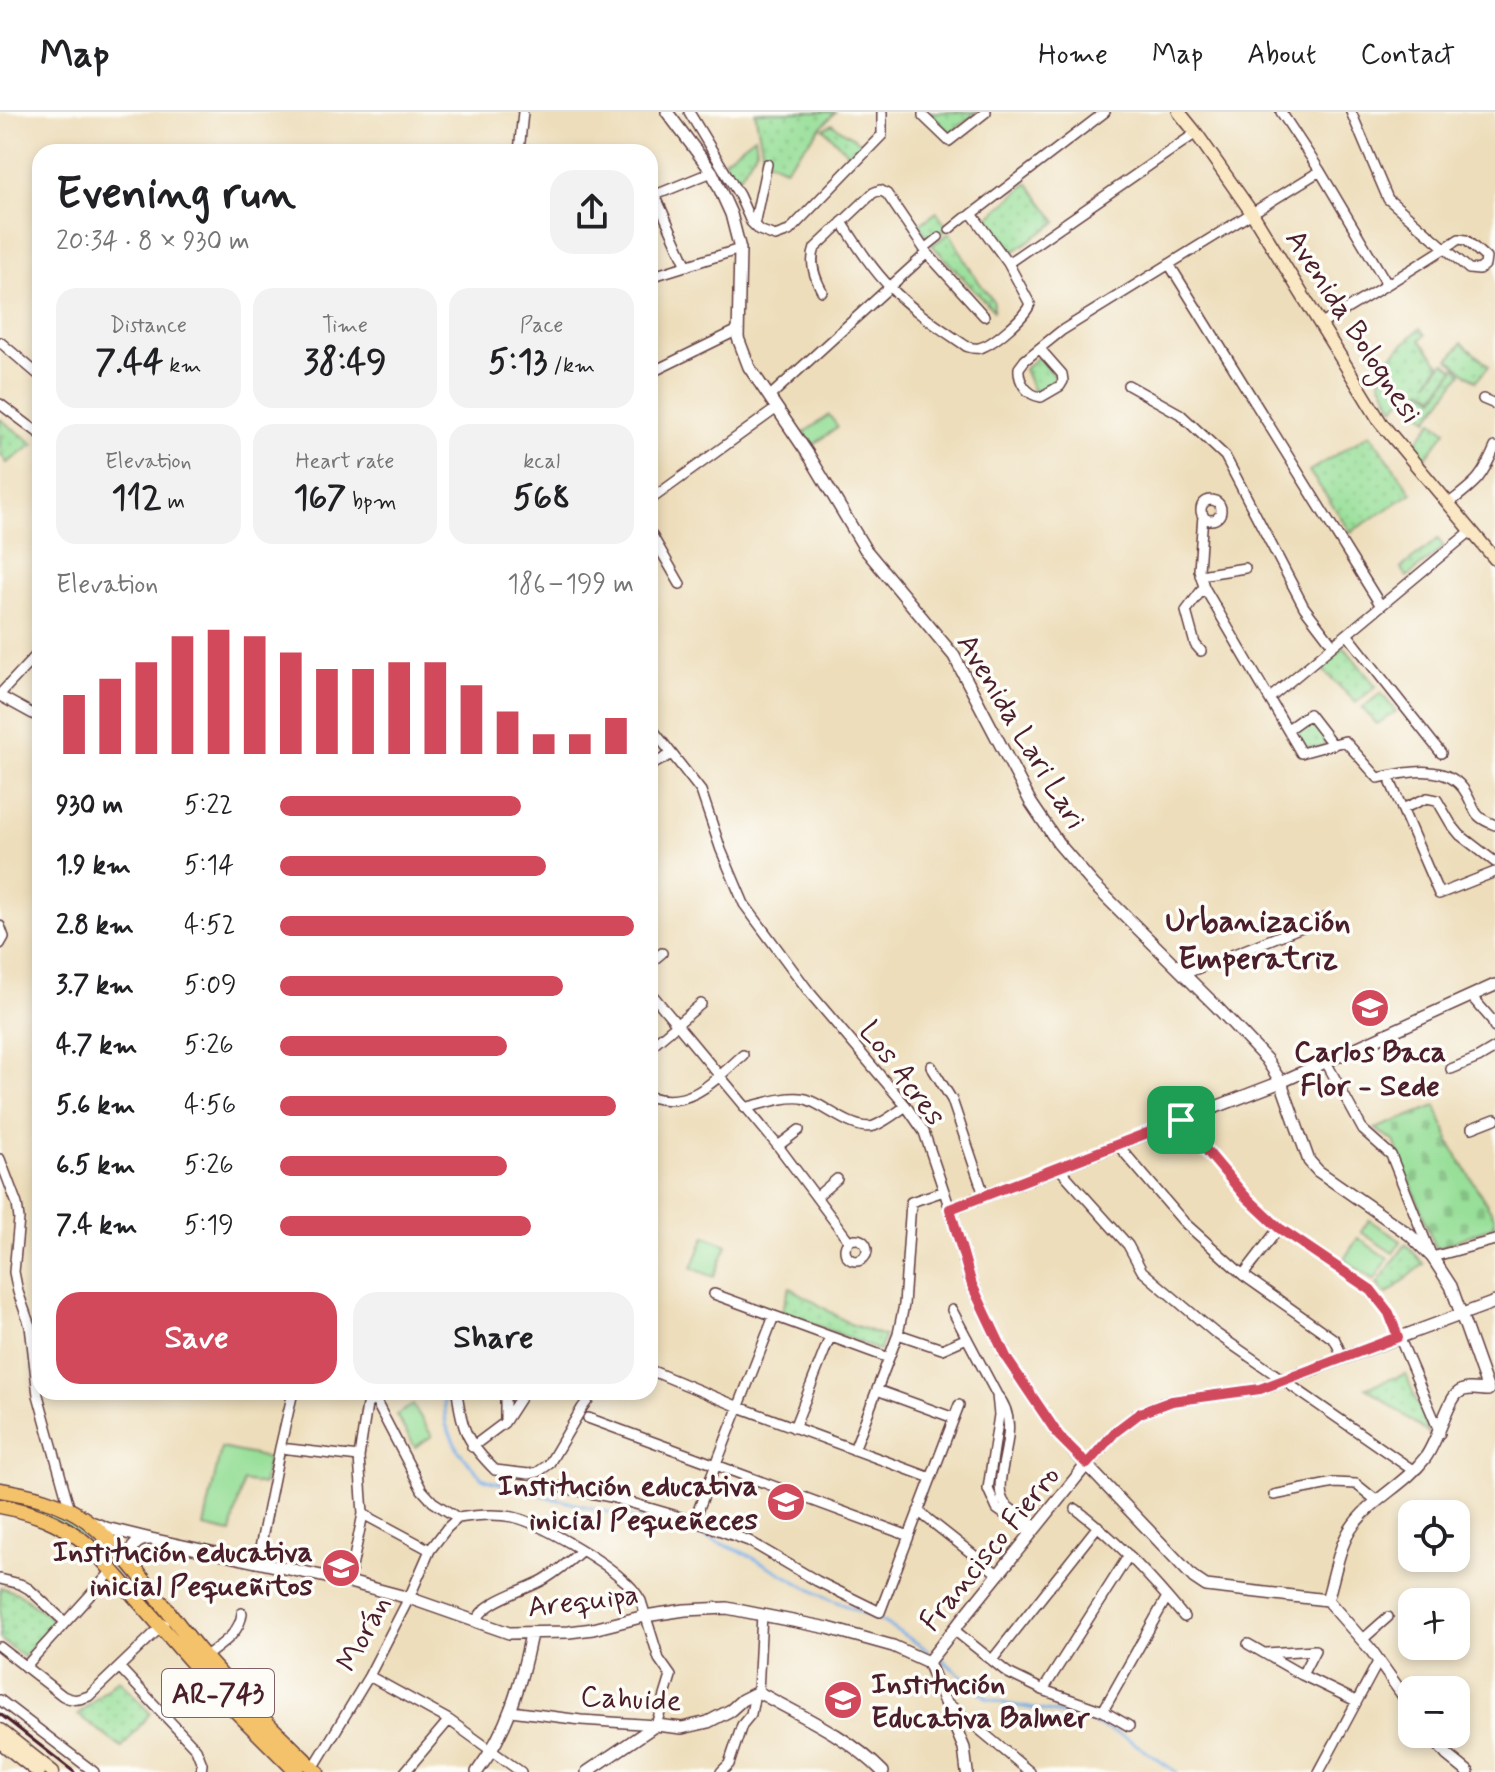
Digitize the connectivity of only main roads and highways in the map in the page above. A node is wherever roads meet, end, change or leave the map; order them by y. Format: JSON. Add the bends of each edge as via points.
{"nodes":[{"id":1,"x":1179,"y":112,"type":"edge"},
{"id":2,"x":1495,"y":559,"type":"edge"},
{"id":3,"x":0,"y":1490,"type":"edge"},
{"id":4,"x":0,"y":1506,"type":"edge"},
{"id":5,"x":200,"y":1662,"type":"junction"},
{"id":6,"x":0,"y":1730,"type":"edge"},
{"id":7,"x":0,"y":1742,"type":"edge"},
{"id":8,"x":314,"y":1771,"type":"edge"},
{"id":9,"x":38,"y":1772,"type":"edge"},
{"id":10,"x":53,"y":1772,"type":"edge"},
{"id":11,"x":297,"y":1772,"type":"edge"}],
"edges":[{"from":1,"to":2,"type":"main road","name":"Avenida Bolognesi","via":[[1252,213],[1381,423]]},
{"from":3,"to":5,"type":"main road","number":"AR-743","via":[[35,1496],[84,1518],[172,1616]]},
{"from":4,"to":5,"type":"main road","number":"AR-743","via":[[46,1517],[91,1546],[160,1628]]},
{"from":5,"to":8,"type":"main road","number":"AR-743"},
{"from":5,"to":11,"type":"main road","number":"AR-743","via":[[242,1718]]},
{"from":6,"to":10,"type":"main road"},
{"from":7,"to":9,"type":"main road"}]}
